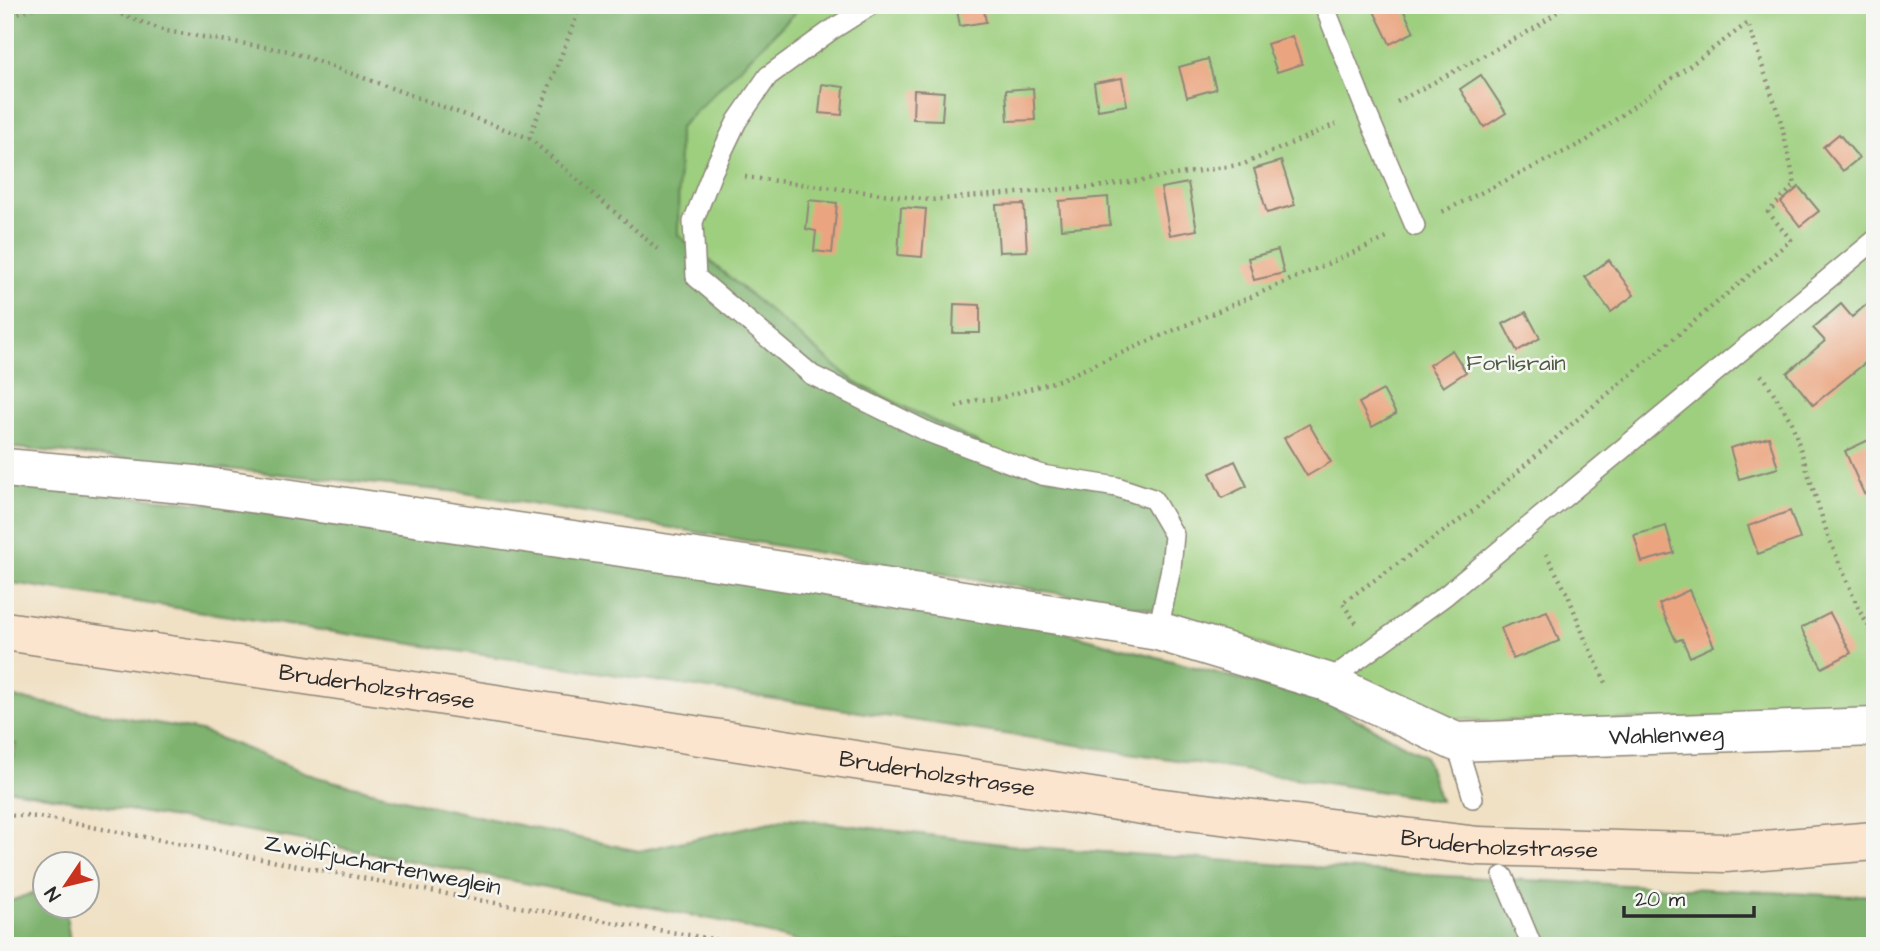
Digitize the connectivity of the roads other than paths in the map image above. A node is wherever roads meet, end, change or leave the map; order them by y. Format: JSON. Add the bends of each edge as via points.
{"nodes":[{"id":1,"x":871,"y":5,"type":"edge"},
{"id":2,"x":1324,"y":5,"type":"edge"},
{"id":3,"x":1415,"y":226,"type":"road end"},
{"id":4,"x":1875,"y":240,"type":"edge"},
{"id":5,"x":5,"y":468,"type":"edge"},
{"id":6,"x":5,"y":631,"type":"edge"},
{"id":7,"x":1158,"y":631,"type":"junction"},
{"id":8,"x":1327,"y":682,"type":"junction"},
{"id":9,"x":1875,"y":727,"type":"edge"},
{"id":10,"x":1456,"y":742,"type":"junction"},
{"id":11,"x":1473,"y":799,"type":"dead end"},
{"id":12,"x":1875,"y":841,"type":"edge"},
{"id":13,"x":1503,"y":876,"type":"dead end"},
{"id":14,"x":1532,"y":946,"type":"edge"}],
"edges":[{"from":1,"to":7,"type":"lane","via":[[768,76],[737,121],[693,222],[696,277],[812,375],[928,432],[1042,475],[1117,487],[1153,499],[1174,535]]},
{"from":2,"to":3,"type":"lane"},
{"from":4,"to":8,"type":"lane","via":[[1446,595]]},
{"from":5,"to":7,"type":"street","via":[[209,487]]},
{"from":6,"to":12,"type":"main road","name":"Bruderholzstrasse","via":[[1155,807],[1478,846],[1725,853]]},
{"from":7,"to":8,"type":"street"},
{"from":8,"to":10,"type":"street"},
{"from":9,"to":10,"type":"street","name":"Wahlenweg"},
{"from":10,"to":11,"type":"lane"},
{"from":13,"to":14,"type":"lane"}]}
